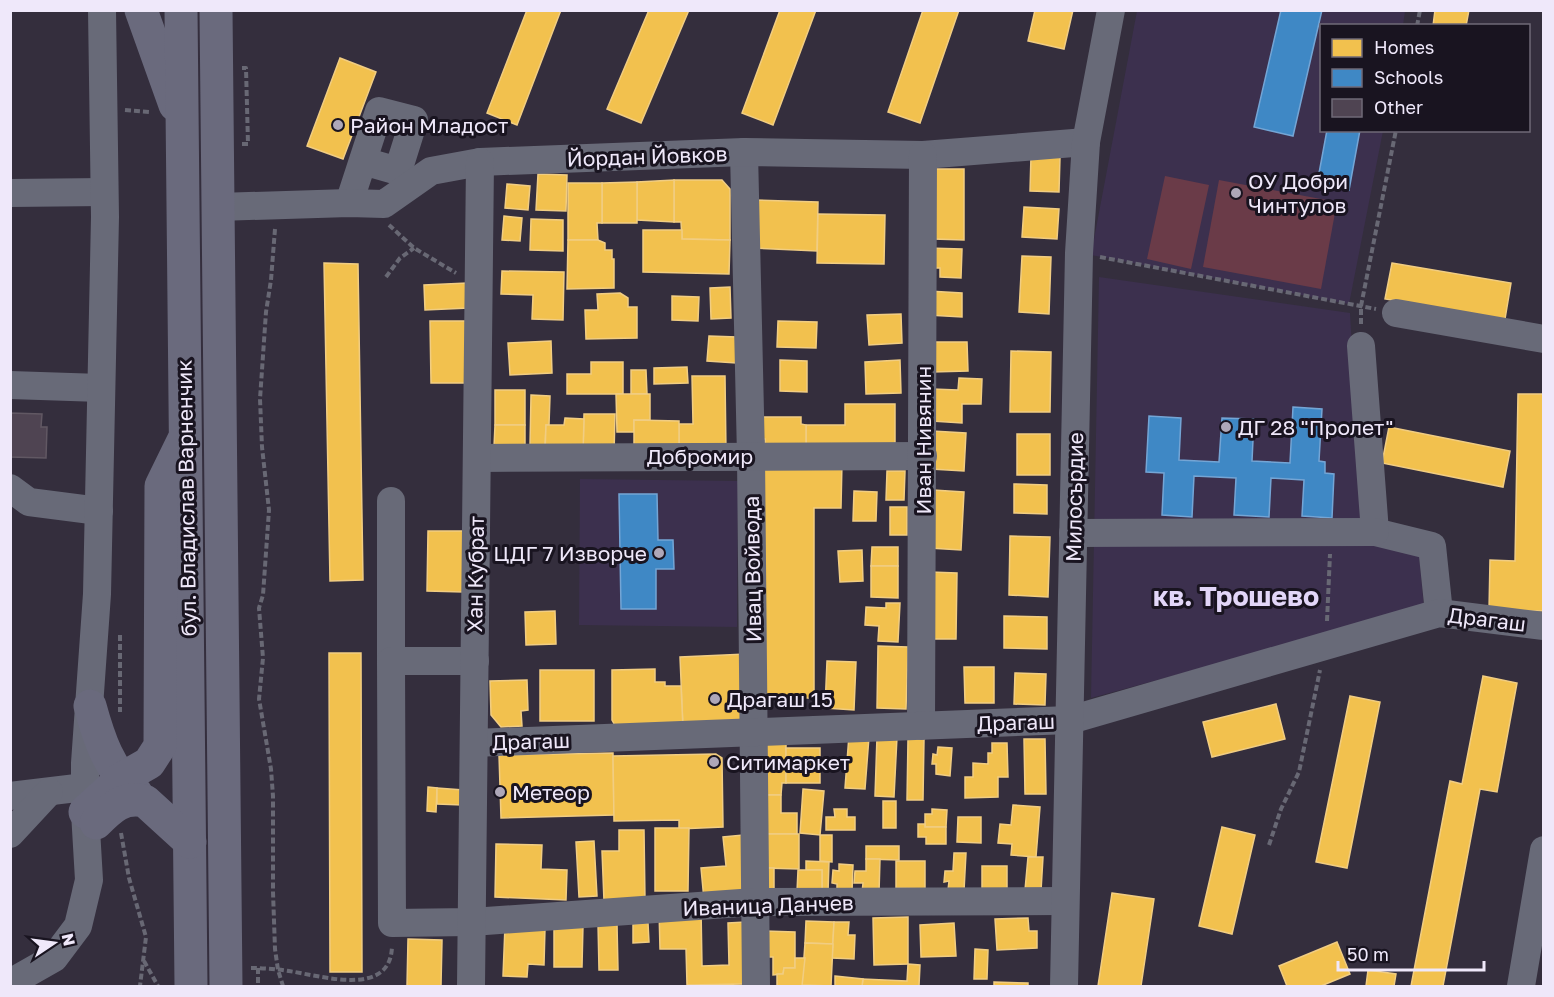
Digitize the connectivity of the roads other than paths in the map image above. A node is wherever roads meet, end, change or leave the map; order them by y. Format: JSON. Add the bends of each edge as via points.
{"nodes":[{"id":1,"x":102,"y":10,"type":"edge"},
{"id":2,"x":141,"y":10,"type":"edge"},
{"id":3,"x":181,"y":10,"type":"edge"},
{"id":4,"x":216,"y":10,"type":"edge"},
{"id":5,"x":1112,"y":10,"type":"edge"},
{"id":6,"x":182,"y":125,"type":"junction"},
{"id":7,"x":1086,"y":142,"type":"junction"},
{"id":8,"x":744,"y":152,"type":"junction"},
{"id":9,"x":924,"y":155,"type":"junction"},
{"id":10,"x":363,"y":161,"type":"dead end"},
{"id":11,"x":480,"y":162,"type":"junction"},
{"id":12,"x":104,"y":192,"type":"junction"},
{"id":13,"x":11,"y":193,"type":"edge"},
{"id":14,"x":349,"y":203,"type":"junction"},
{"id":15,"x":218,"y":207,"type":"junction"},
{"id":16,"x":1396,"y":313,"type":"road end"},
{"id":17,"x":1544,"y":339,"type":"edge"},
{"id":18,"x":1361,"y":346,"type":"road end"},
{"id":19,"x":10,"y":385,"type":"edge"},
{"id":20,"x":101,"y":388,"type":"junction"},
{"id":21,"x":185,"y":437,"type":"junction"},
{"id":22,"x":751,"y":456,"type":"junction"},
{"id":23,"x":923,"y":456,"type":"junction"},
{"id":24,"x":477,"y":458,"type":"junction"},
{"id":25,"x":10,"y":488,"type":"edge"},
{"id":26,"x":391,"y":501,"type":"dead end"},
{"id":27,"x":99,"y":511,"type":"junction"},
{"id":28,"x":1375,"y":532,"type":"junction"},
{"id":29,"x":1073,"y":534,"type":"junction"},
{"id":30,"x":1439,"y":613,"type":"junction"},
{"id":31,"x":1544,"y":626,"type":"edge"},
{"id":32,"x":392,"y":661,"type":"junction"},
{"id":33,"x":475,"y":661,"type":"junction"},
{"id":34,"x":90,"y":706,"type":"junction"},
{"id":35,"x":1070,"y":720,"type":"junction"},
{"id":36,"x":921,"y":726,"type":"junction"},
{"id":37,"x":754,"y":732,"type":"junction"},
{"id":38,"x":474,"y":743,"type":"junction"},
{"id":39,"x":121,"y":780,"type":"junction"},
{"id":40,"x":49,"y":792,"type":"junction"},
{"id":41,"x":10,"y":796,"type":"edge"},
{"id":42,"x":145,"y":801,"type":"junction"},
{"id":43,"x":86,"y":810,"type":"junction"},
{"id":44,"x":10,"y":834,"type":"edge"},
{"id":45,"x":190,"y":842,"type":"junction"},
{"id":46,"x":1544,"y":850,"type":"edge"},
{"id":47,"x":1065,"y":901,"type":"junction"},
{"id":48,"x":755,"y":902,"type":"junction"},
{"id":49,"x":472,"y":922,"type":"junction"},
{"id":50,"x":237,"y":977,"type":"edge"},
{"id":51,"x":10,"y":983,"type":"edge"},
{"id":52,"x":191,"y":987,"type":"edge"},
{"id":53,"x":471,"y":987,"type":"edge"},
{"id":54,"x":756,"y":987,"type":"edge"},
{"id":55,"x":1064,"y":987,"type":"edge"},
{"id":56,"x":1521,"y":987,"type":"edge"}],
"edges":[{"from":1,"to":12,"type":"street"},
{"from":2,"to":6,"type":"main road"},
{"from":3,"to":6,"type":"main road","name":"бул. Владислав Варненчик"},
{"from":4,"to":15,"type":"main road","name":"бул. Владислав Варненчик"},
{"from":5,"to":7,"type":"street","name":"Милосърдие"},
{"from":6,"to":21,"type":"main road","name":"бул. Владислав Варненчик"},
{"from":7,"to":9,"type":"street","name":"Йордан Йовков"},
{"from":7,"to":29,"type":"street","name":"Милосърдие","via":[[1079,253]]},
{"from":8,"to":9,"type":"street","name":"Йордан Йовков"},
{"from":8,"to":11,"type":"street","name":"Йордан Йовков"},
{"from":8,"to":22,"type":"street","name":"Ивац Войвода"},
{"from":9,"to":23,"type":"street","name":"Иван Нивянин"},
{"from":10,"to":14,"type":"street"},
{"from":11,"to":14,"type":"street","name":"Йордан Йовков","via":[[431,171],[384,204]]},
{"from":11,"to":24,"type":"street","name":"Хан Кубрат"},
{"from":12,"to":13,"type":"street"},
{"from":12,"to":20,"type":"street"},
{"from":14,"to":15,"type":"street","name":"Йордан Йовков"},
{"from":15,"to":50,"type":"main road","name":"бул. Владислав Варненчик"},
{"from":16,"to":17,"type":"street"},
{"from":18,"to":28,"type":"street"},
{"from":19,"to":20,"type":"street"},
{"from":20,"to":27,"type":"street"},
{"from":21,"to":39,"type":"main road","via":[[161,486],[160,746],[149,763]]},
{"from":21,"to":45,"type":"main road","name":"бул. Владислав Варненчик"},
{"from":22,"to":23,"type":"street","name":"Добромир"},
{"from":22,"to":24,"type":"street","name":"Добромир"},
{"from":22,"to":37,"type":"street","name":"Ивац Войвода"},
{"from":23,"to":36,"type":"street","name":"Иван Нивянин"},
{"from":24,"to":33,"type":"street","name":"Хан Кубрат"},
{"from":25,"to":27,"type":"street","via":[[29,502]]},
{"from":26,"to":32,"type":"street"},
{"from":27,"to":34,"type":"street"},
{"from":28,"to":29,"type":"street"},
{"from":28,"to":30,"type":"street","via":[[1432,546]]},
{"from":29,"to":35,"type":"street","name":"Милосърдие"},
{"from":30,"to":31,"type":"street","name":"Драгаш"},
{"from":30,"to":35,"type":"street","name":"Драгаш"},
{"from":32,"to":33,"type":"street"},
{"from":32,"to":49,"type":"street","name":"Иваница Данчев","via":[[392,923]]},
{"from":33,"to":38,"type":"street","name":"Хан Кубрат"},
{"from":34,"to":39,"type":"main road","via":[[103,747]]},
{"from":34,"to":43,"type":"street"},
{"from":35,"to":36,"type":"street","name":"Драгаш"},
{"from":35,"to":47,"type":"street","name":"Милосърдие"},
{"from":36,"to":37,"type":"street","name":"Драгаш"},
{"from":37,"to":38,"type":"street","name":"Драгаш"},
{"from":37,"to":48,"type":"street","name":"Ивац Войвода"},
{"from":38,"to":49,"type":"street","name":"Хан Кубрат"},
{"from":39,"to":42,"type":"main road"},
{"from":39,"to":43,"type":"main road"},
{"from":40,"to":41,"type":"street"},
{"from":40,"to":43,"type":"street"},
{"from":40,"to":44,"type":"street"},
{"from":42,"to":43,"type":"main road","via":[[129,799],[108,811]]},
{"from":42,"to":45,"type":"main road"},
{"from":43,"to":51,"type":"street","via":[[89,880],[78,926],[54,958]]},
{"from":45,"to":52,"type":"main road","name":"бул. Владислав Варненчик"},
{"from":46,"to":56,"type":"street"},
{"from":47,"to":48,"type":"street","name":"Иваница Данчев"},
{"from":47,"to":55,"type":"street","name":"Милосърдие"},
{"from":48,"to":49,"type":"street","name":"Иваница Данчев"},
{"from":48,"to":54,"type":"street","name":"Ивац Войвода"},
{"from":49,"to":53,"type":"street","name":"Хан Кубрат"}]}
